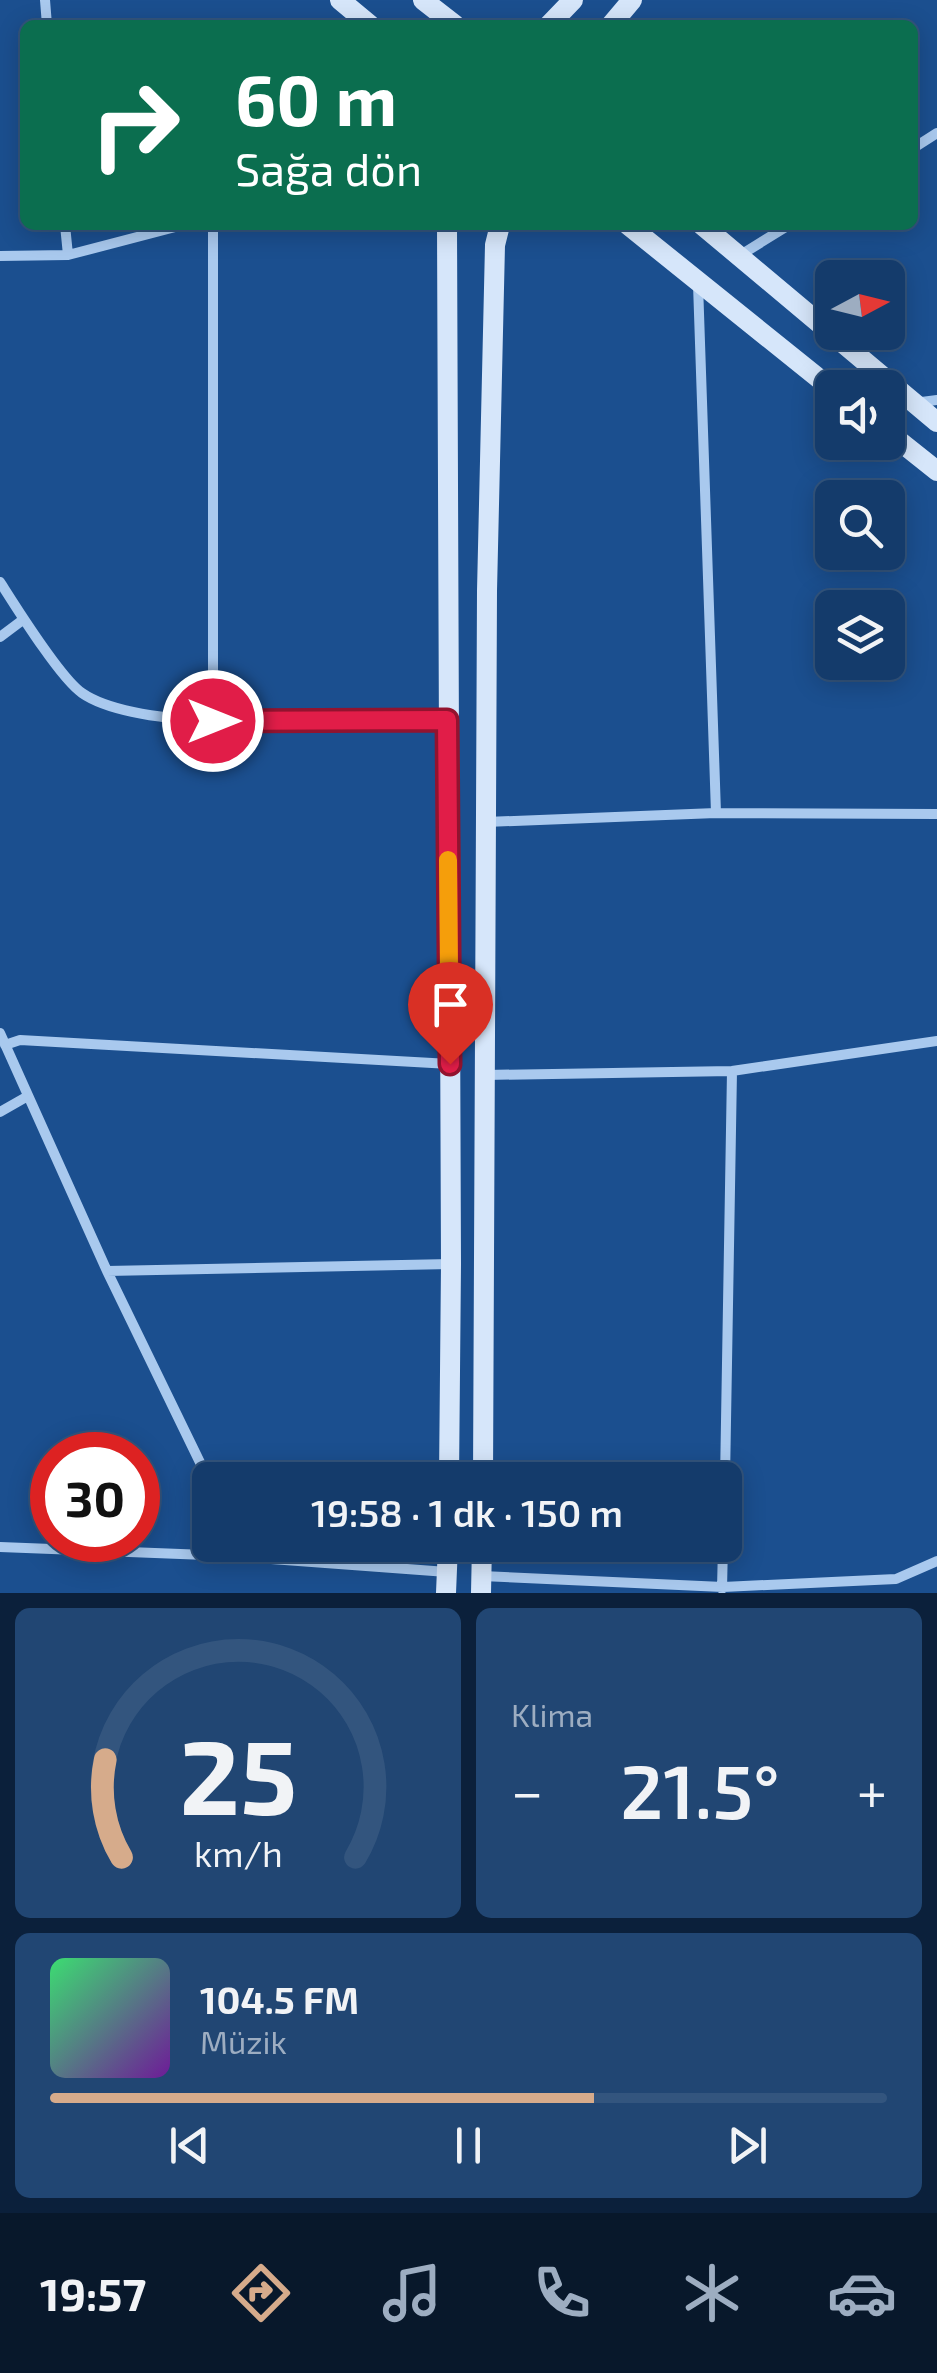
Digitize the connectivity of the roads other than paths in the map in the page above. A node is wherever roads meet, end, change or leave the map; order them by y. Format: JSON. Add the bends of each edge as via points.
{"nodes":[{"id":1,"x":340,"y":0,"type":"edge"},
{"id":2,"x":423,"y":0,"type":"edge"},
{"id":3,"x":573,"y":0,"type":"edge"},
{"id":4,"x":632,"y":0,"type":"edge"},
{"id":5,"x":364,"y":20,"type":"edge"},
{"id":6,"x":449,"y":20,"type":"edge"},
{"id":7,"x":554,"y":20,"type":"edge"},
{"id":8,"x":616,"y":20,"type":"edge"},
{"id":9,"x":66,"y":230,"type":"edge"},
{"id":10,"x":164,"y":230,"type":"edge"},
{"id":11,"x":213,"y":230,"type":"edge"},
{"id":12,"x":447,"y":230,"type":"edge"},
{"id":13,"x":499,"y":230,"type":"edge"},
{"id":14,"x":634,"y":230,"type":"edge"},
{"id":15,"x":708,"y":230,"type":"edge"},
{"id":16,"x":782,"y":230,"type":"edge"},
{"id":17,"x":68,"y":255,"type":"junction"},
{"id":18,"x":0,"y":256,"type":"edge"},
{"id":19,"x":738,"y":257,"type":"junction"},
{"id":20,"x":698,"y":283,"type":"junction"},
{"id":21,"x":815,"y":376,"type":"edge"},
{"id":22,"x":937,"y":400,"type":"edge"},
{"id":23,"x":913,"y":403,"type":"junction"},
{"id":24,"x":937,"y":422,"type":"edge"},
{"id":25,"x":905,"y":446,"type":"edge"},
{"id":26,"x":937,"y":471,"type":"edge"},
{"id":27,"x":0,"y":582,"type":"edge"},
{"id":28,"x":24,"y":619,"type":"junction"},
{"id":29,"x":0,"y":637,"type":"edge"},
{"id":30,"x":447,"y":720,"type":"junction"},
{"id":31,"x":213,"y":721,"type":"junction"},
{"id":32,"x":716,"y":813,"type":"junction"},
{"id":33,"x":937,"y":814,"type":"edge"},
{"id":34,"x":486,"y":822,"type":"junction"},
{"id":35,"x":0,"y":1034,"type":"edge"},
{"id":36,"x":937,"y":1042,"type":"edge"},
{"id":37,"x":6,"y":1046,"type":"junction"},
{"id":38,"x":450,"y":1064,"type":"junction"},
{"id":39,"x":732,"y":1071,"type":"junction"},
{"id":40,"x":485,"y":1075,"type":"junction"},
{"id":41,"x":28,"y":1096,"type":"junction"},
{"id":42,"x":0,"y":1112,"type":"edge"},
{"id":43,"x":452,"y":1264,"type":"junction"},
{"id":44,"x":107,"y":1271,"type":"junction"},
{"id":45,"x":200,"y":1462,"type":"edge"},
{"id":46,"x":448,"y":1462,"type":"edge"},
{"id":47,"x":482,"y":1462,"type":"edge"},
{"id":48,"x":725,"y":1462,"type":"edge"},
{"id":49,"x":0,"y":1547,"type":"edge"},
{"id":50,"x":192,"y":1549,"type":"edge"},
{"id":51,"x":937,"y":1561,"type":"edge"},
{"id":52,"x":312,"y":1562,"type":"edge"},
{"id":53,"x":723,"y":1562,"type":"edge"},
{"id":54,"x":447,"y":1582,"type":"edge"},
{"id":55,"x":482,"y":1584,"type":"edge"},
{"id":56,"x":722,"y":1590,"type":"edge"}],
"edges":[{"from":1,"to":5,"type":"street"},
{"from":2,"to":6,"type":"street"},
{"from":3,"to":7,"type":"street"},
{"from":4,"to":8,"type":"street"},
{"from":9,"to":17,"type":"street"},
{"from":10,"to":17,"type":"street"},
{"from":11,"to":31,"type":"street"},
{"from":12,"to":30,"type":"street"},
{"from":13,"to":34,"type":"street"},
{"from":14,"to":20,"type":"street"},
{"from":15,"to":19,"type":"street"},
{"from":16,"to":19,"type":"street"},
{"from":17,"to":18,"type":"street"},
{"from":19,"to":23,"type":"street"},
{"from":20,"to":21,"type":"street"},
{"from":20,"to":32,"type":"street"},
{"from":22,"to":23,"type":"street"},
{"from":23,"to":24,"type":"street"},
{"from":25,"to":26,"type":"street"},
{"from":27,"to":28,"type":"street"},
{"from":28,"to":29,"type":"street"},
{"from":28,"to":31,"type":"street","via":[[79,692],[131,713]]},
{"from":30,"to":31,"type":"street"},
{"from":30,"to":38,"type":"street"},
{"from":32,"to":33,"type":"street"},
{"from":32,"to":34,"type":"street"},
{"from":34,"to":40,"type":"street"},
{"from":35,"to":37,"type":"street"},
{"from":36,"to":39,"type":"street"},
{"from":37,"to":38,"type":"street","via":[[20,1040]]},
{"from":37,"to":41,"type":"street"},
{"from":38,"to":43,"type":"street"},
{"from":39,"to":40,"type":"street"},
{"from":39,"to":48,"type":"street"},
{"from":40,"to":47,"type":"street"},
{"from":41,"to":42,"type":"street"},
{"from":41,"to":44,"type":"street"},
{"from":43,"to":44,"type":"street"},
{"from":43,"to":46,"type":"street"},
{"from":44,"to":45,"type":"street"},
{"from":49,"to":50,"type":"street"},
{"from":51,"to":56,"type":"street","via":[[896,1580]]},
{"from":52,"to":54,"type":"street"},
{"from":53,"to":56,"type":"street"},
{"from":55,"to":56,"type":"street"}]}
